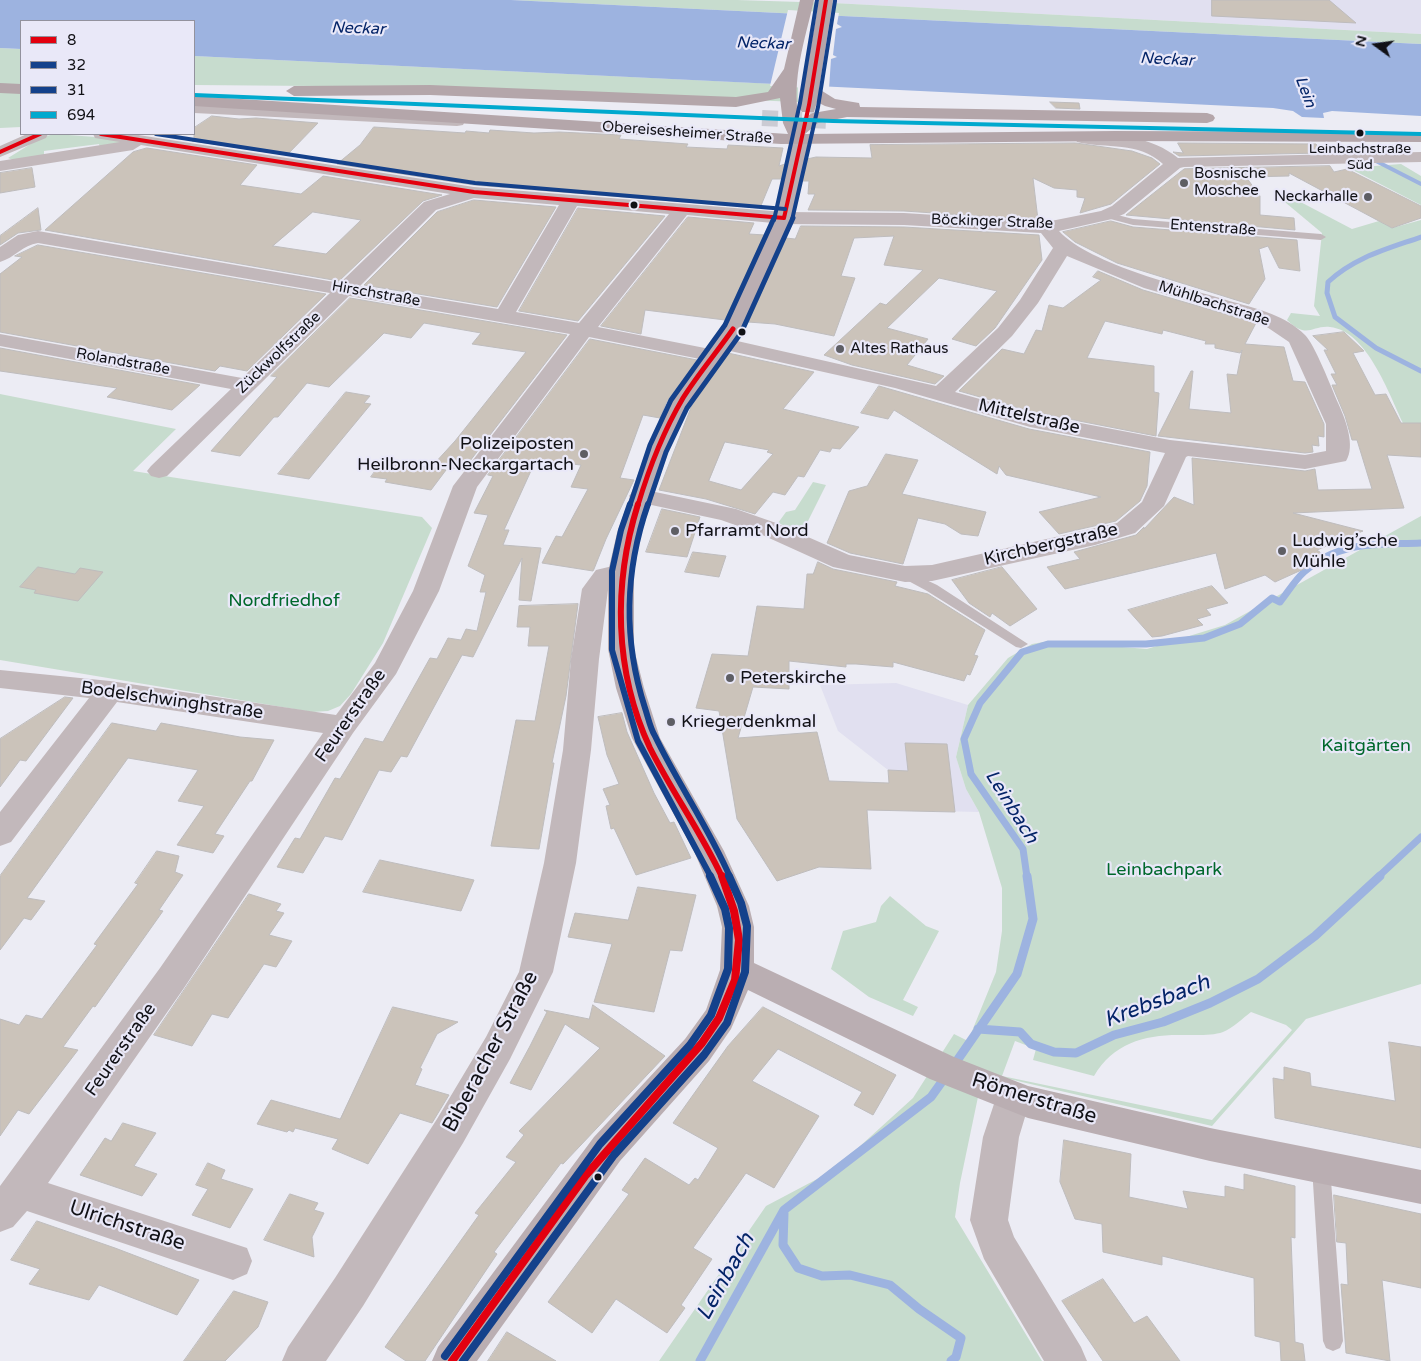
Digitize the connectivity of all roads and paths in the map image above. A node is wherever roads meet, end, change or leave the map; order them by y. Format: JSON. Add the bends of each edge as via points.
{"nodes":[{"id":1,"x":807,"y":0,"type":"edge"},
{"id":2,"x":826,"y":0,"type":"edge"},
{"id":3,"x":0,"y":88,"type":"edge"},
{"id":4,"x":20,"y":89,"type":"edge"},
{"id":5,"x":785,"y":90,"type":"junction"},
{"id":6,"x":195,"y":91,"type":"edge"},
{"id":7,"x":811,"y":91,"type":"junction"},
{"id":8,"x":195,"y":95,"type":"edge"},
{"id":9,"x":195,"y":101,"type":"edge"},
{"id":10,"x":736,"y":102,"type":"junction"},
{"id":11,"x":195,"y":108,"type":"edge"},
{"id":12,"x":1004,"y":113,"type":"junction"},
{"id":13,"x":762,"y":118,"type":"tunnel mouth"},
{"id":14,"x":833,"y":121,"type":"tunnel mouth"},
{"id":15,"x":526,"y":123,"type":"junction"},
{"id":16,"x":798,"y":125,"type":"junction"},
{"id":17,"x":1421,"y":129,"type":"edge"},
{"id":18,"x":38,"y":135,"type":"edge"},
{"id":19,"x":109,"y":135,"type":"edge"},
{"id":20,"x":1421,"y":135,"type":"edge"},
{"id":21,"x":1041,"y":137,"type":"junction"},
{"id":22,"x":143,"y":139,"type":"junction"},
{"id":23,"x":0,"y":152,"type":"edge"},
{"id":24,"x":1421,"y":157,"type":"edge"},
{"id":25,"x":1394,"y":158,"type":"junction"},
{"id":26,"x":1174,"y":164,"type":"junction"},
{"id":27,"x":0,"y":166,"type":"edge"},
{"id":28,"x":1421,"y":170,"type":"edge"},
{"id":29,"x":474,"y":192,"type":"junction"},
{"id":30,"x":571,"y":200,"type":"junction"},
{"id":31,"x":682,"y":210,"type":"junction"},
{"id":32,"x":1106,"y":215,"type":"junction"},
{"id":33,"x":784,"y":218,"type":"junction"},
{"id":34,"x":1046,"y":228,"type":"junction"},
{"id":35,"x":1321,"y":236,"type":"dead end"},
{"id":36,"x":1063,"y":248,"type":"junction"},
{"id":37,"x":0,"y":256,"type":"edge"},
{"id":38,"x":346,"y":288,"type":"junction"},
{"id":39,"x":504,"y":316,"type":"junction"},
{"id":40,"x":584,"y":330,"type":"junction"},
{"id":41,"x":0,"y":340,"type":"edge"},
{"id":42,"x":720,"y":350,"type":"junction"},
{"id":43,"x":246,"y":385,"type":"junction"},
{"id":44,"x":939,"y":395,"type":"junction"},
{"id":45,"x":1185,"y":449,"type":"junction"},
{"id":46,"x":1338,"y":456,"type":"joint"},
{"id":47,"x":159,"y":471,"type":"dead end"},
{"id":48,"x":640,"y":496,"type":"junction"},
{"id":49,"x":621,"y":572,"type":"junction"},
{"id":50,"x":905,"y":574,"type":"junction"},
{"id":51,"x":1021,"y":644,"type":"dead end"},
{"id":52,"x":0,"y":678,"type":"edge"},
{"id":53,"x":110,"y":691,"type":"junction"},
{"id":54,"x":343,"y":726,"type":"junction"},
{"id":55,"x":0,"y":834,"type":"edge"},
{"id":56,"x":737,"y":970,"type":"junction"},
{"id":57,"x":1013,"y":1098,"type":"junction"},
{"id":58,"x":1321,"y":1167,"type":"junction"},
{"id":59,"x":1421,"y":1187,"type":"edge"},
{"id":60,"x":10,"y":1203,"type":"edge"},
{"id":61,"x":233,"y":1261,"type":"dead end"},
{"id":62,"x":1333,"y":1342,"type":"dead end"},
{"id":63,"x":302,"y":1361,"type":"edge"},
{"id":64,"x":452,"y":1361,"type":"edge"},
{"id":65,"x":1068,"y":1361,"type":"edge"}],
"edges":[{"from":1,"to":5,"type":"main road"},
{"from":2,"to":7,"type":"main road"},
{"from":3,"to":4,"type":"main road"},
{"from":5,"to":10,"type":"main road","via":[[774,96]]},
{"from":5,"to":16,"type":"main road"},
{"from":6,"to":10,"type":"main road","via":[[430,90]]},
{"from":7,"to":12,"type":"main road","via":[[840,105]]},
{"from":7,"to":16,"type":"main road"},
{"from":8,"to":13,"type":"main road"},
{"from":9,"to":15,"type":"main road"},
{"from":10,"to":16,"type":"main road"},
{"from":11,"to":15,"type":"street","name":"Obereisesheimer Straße"},
{"from":12,"to":16,"type":"main road","via":[[847,112]]},
{"from":12,"to":17,"type":"main road","via":[[1300,121]]},
{"from":14,"to":20,"type":"main road"},
{"from":15,"to":16,"type":"main road","name":"Obereisesheimer Straße","via":[[724,137]]},
{"from":16,"to":21,"type":"main road","name":"Obereisesheimer Straße"},
{"from":16,"to":33,"type":"main road"},
{"from":18,"to":23,"type":"street"},
{"from":19,"to":22,"type":"street","name":"Böckinger Straße"},
{"from":20,"to":21,"type":"main road"},
{"from":21,"to":26,"type":"street","name":"Obereisesheimer Straße","via":[[1117,140],[1159,151]]},
{"from":22,"to":27,"type":"street","via":[[118,149]]},
{"from":22,"to":29,"type":"street","name":"Böckinger Straße"},
{"from":24,"to":25,"type":"street"},
{"from":25,"to":26,"type":"street"},
{"from":25,"to":28,"type":"street"},
{"from":26,"to":32,"type":"street","name":"Böckinger Straße","via":[[1126,204]]},
{"from":29,"to":30,"type":"street","name":"Böckinger Straße"},
{"from":29,"to":38,"type":"street","name":"Zückwolfstraße","via":[[430,206]]},
{"from":30,"to":31,"type":"street","name":"Böckinger Straße"},
{"from":30,"to":39,"type":"street"},
{"from":31,"to":33,"type":"street","name":"Böckinger Straße"},
{"from":31,"to":40,"type":"street","name":"Feurerstraße"},
{"from":32,"to":34,"type":"street","name":"Böckinger Straße"},
{"from":32,"to":35,"type":"lane","name":"Entenstraße","via":[[1132,222]]},
{"from":33,"to":34,"type":"street","name":"Böckinger Straße","via":[[904,219]]},
{"from":33,"to":42,"type":"main road","via":[[744,309]]},
{"from":34,"to":36,"type":"street","name":"Mühlbachstraße"},
{"from":36,"to":44,"type":"street","via":[[1005,332]]},
{"from":36,"to":46,"type":"street","name":"Mühlbachstraße","via":[[1151,284],[1265,318],[1298,339],[1337,424]]},
{"from":37,"to":38,"type":"street","name":"Hirschstraße","via":[[25,239],[36,236]]},
{"from":38,"to":39,"type":"street","name":"Hirschstraße"},
{"from":38,"to":43,"type":"street","name":"Zückwolfstraße"},
{"from":39,"to":40,"type":"street","name":"Hirschstraße"},
{"from":40,"to":42,"type":"street","name":"Hirschstraße"},
{"from":40,"to":54,"type":"street","name":"Feurerstraße","via":[[465,486],[426,591],[386,667]]},
{"from":41,"to":43,"type":"street","name":"Rolandstraße"},
{"from":42,"to":44,"type":"street","name":"Mittelstraße","via":[[900,383]]},
{"from":42,"to":48,"type":"main road","via":[[679,404]]},
{"from":43,"to":47,"type":"street","name":"Zückwolfstraße"},
{"from":44,"to":45,"type":"street","name":"Mittelstraße","via":[[1030,420]]},
{"from":45,"to":46,"type":"street","name":"Mittelstraße","via":[[1305,462]]},
{"from":45,"to":50,"type":"street","name":"Kirchbergstraße","via":[[1176,453],[1152,506],[1126,528],[932,573]]},
{"from":48,"to":49,"type":"main road"},
{"from":48,"to":50,"type":"street","name":"Kirchbergstraße","via":[[726,514],[842,561]]},
{"from":49,"to":56,"type":"main road","via":[[621,649],[630,688],[646,738],[709,850],[734,906],[738,927]]},
{"from":49,"to":63,"type":"street","name":"Biberacher Straße","via":[[604,576],[595,589],[577,750],[560,863],[536,972],[498,1048],[450,1131]]},
{"from":50,"to":51,"type":"lane","name":"Kirchbergstraße"},
{"from":52,"to":53,"type":"street","name":"Bodelschwinghstraße"},
{"from":53,"to":54,"type":"street","name":"Bodelschwinghstraße"},
{"from":53,"to":55,"type":"street"},
{"from":54,"to":60,"type":"street","name":"Feurerstraße","via":[[172,978]]},
{"from":56,"to":57,"type":"main road","name":"Römerstraße"},
{"from":56,"to":64,"type":"main road","via":[[714,1027],[601,1157]]},
{"from":57,"to":58,"type":"main road","name":"Römerstraße","via":[[1181,1139]]},
{"from":57,"to":65,"type":"street","via":[[1001,1138],[989,1220],[998,1246]]},
{"from":58,"to":59,"type":"main road","name":"Römerstraße"},
{"from":58,"to":62,"type":"lane"},
{"from":60,"to":61,"type":"street","name":"Ulrichstraße"}]}
